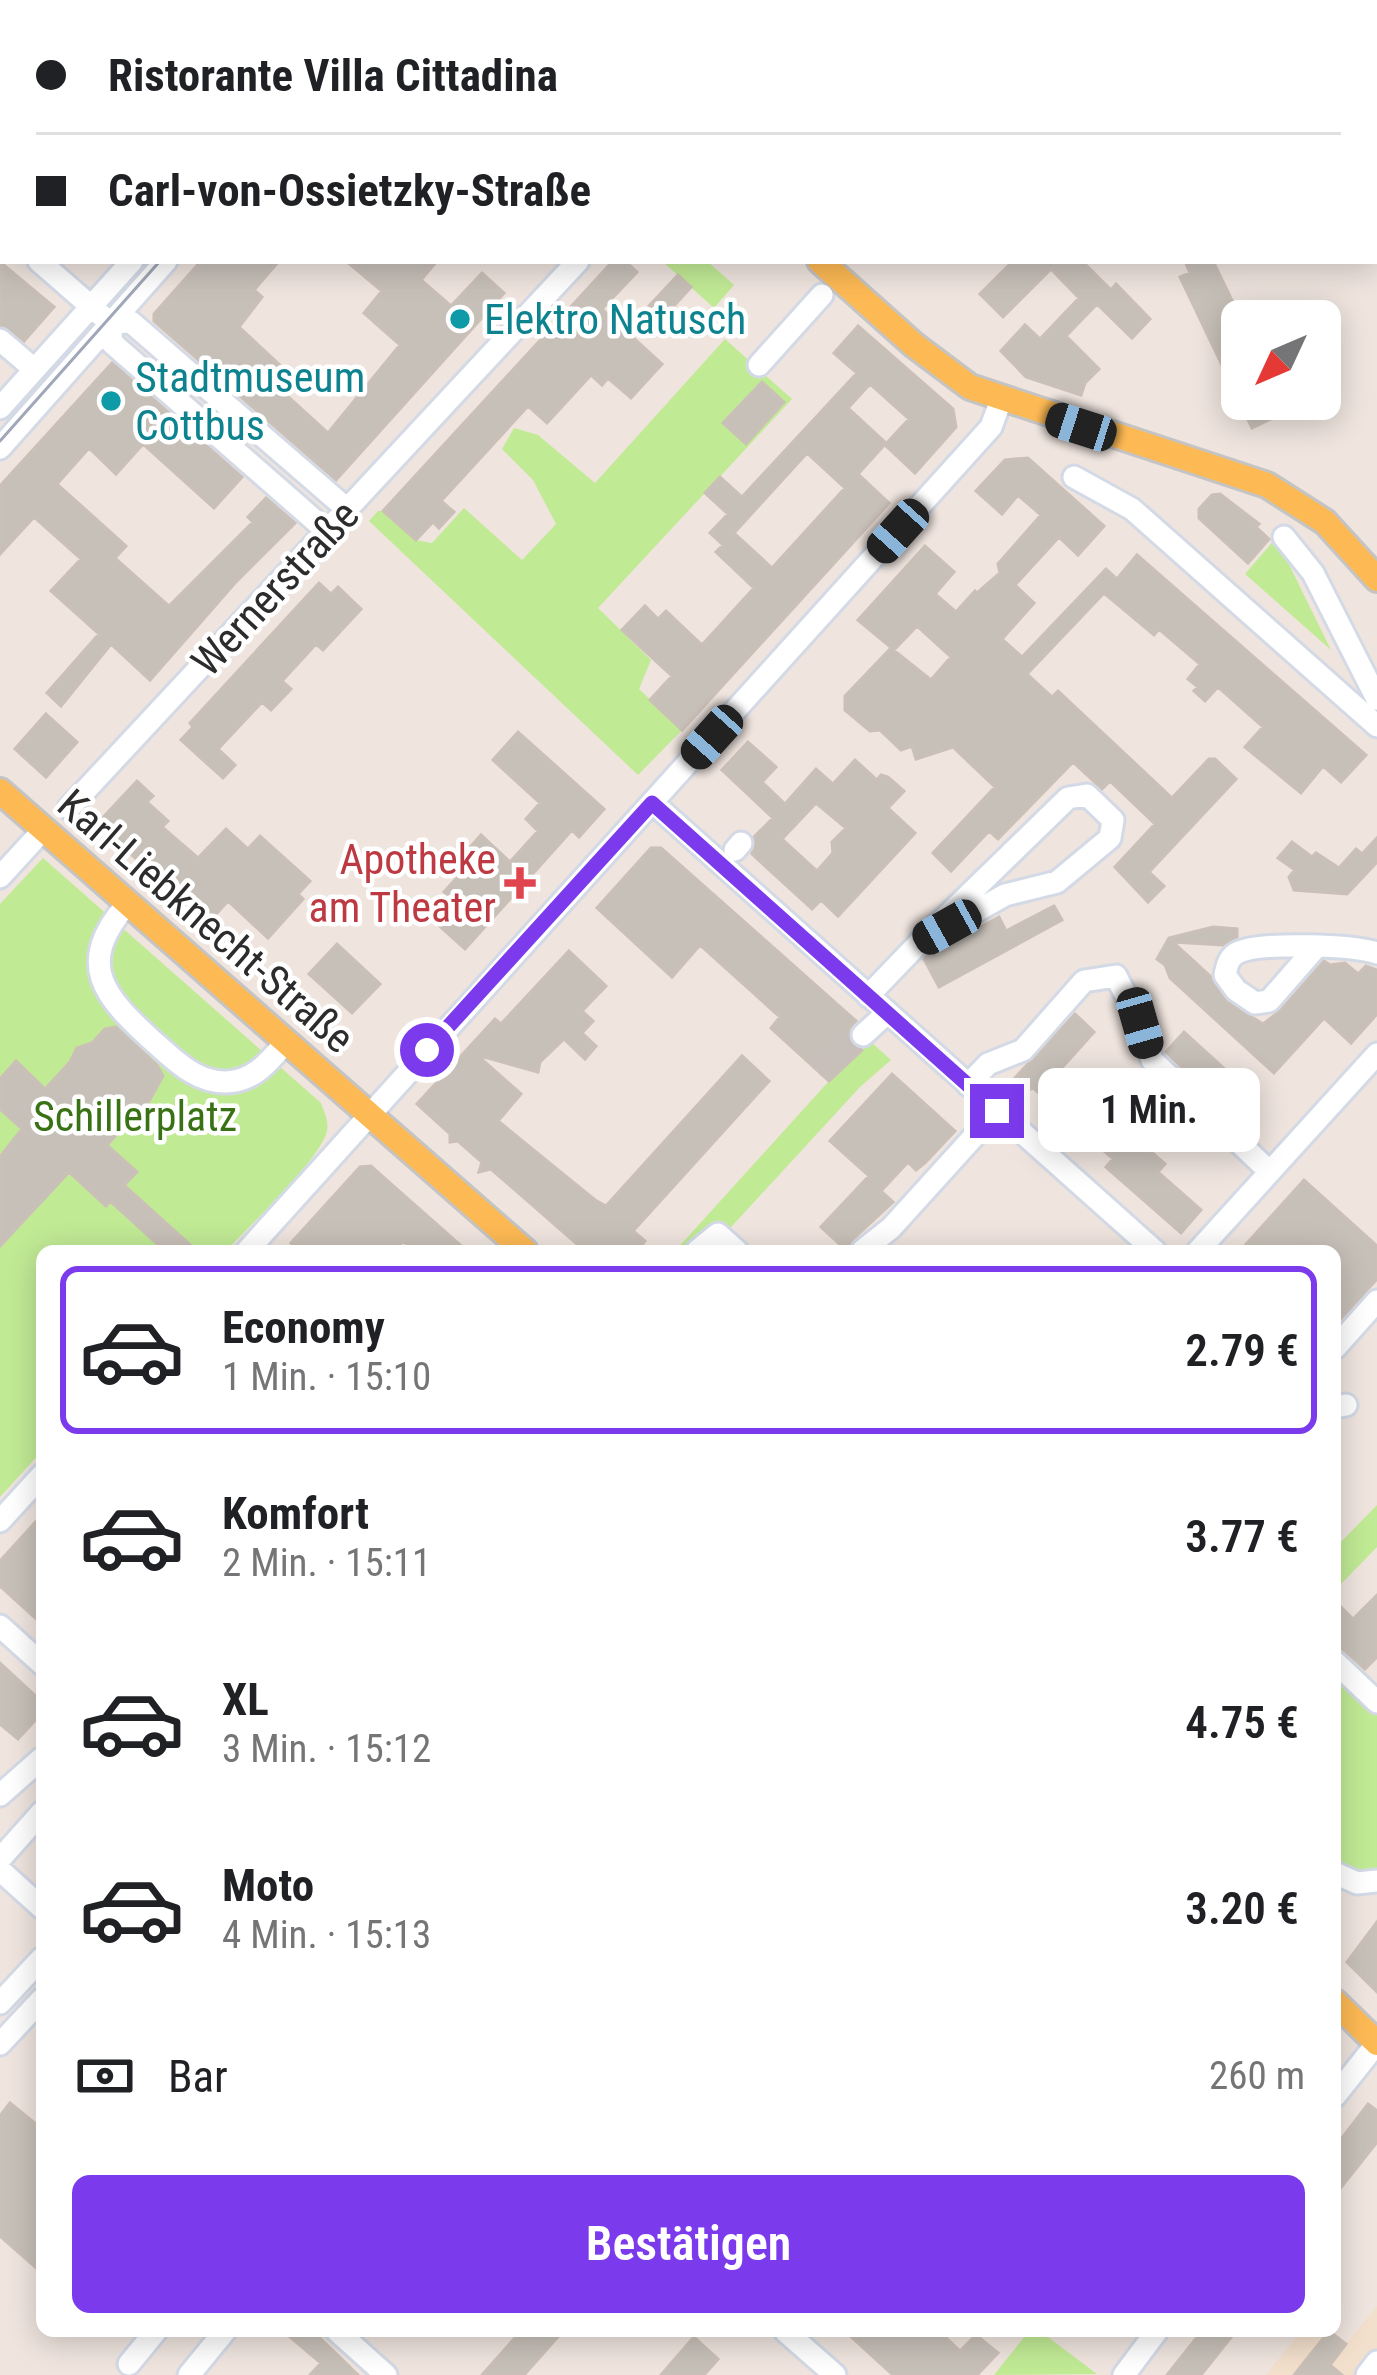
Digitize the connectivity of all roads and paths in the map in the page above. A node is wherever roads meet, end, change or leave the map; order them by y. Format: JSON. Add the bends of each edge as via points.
{"nodes":[{"id":1,"x":43,"y":264,"type":"edge"},
{"id":2,"x":129,"y":264,"type":"edge"},
{"id":3,"x":163,"y":264,"type":"edge"},
{"id":4,"x":575,"y":264,"type":"edge"},
{"id":5,"x":823,"y":264,"type":"edge"},
{"id":6,"x":822,"y":295,"type":"dead end"},
{"id":7,"x":92,"y":306,"type":"junction"},
{"id":8,"x":110,"y":323,"type":"junction"},
{"id":9,"x":0,"y":340,"type":"edge"},
{"id":10,"x":759,"y":365,"type":"dead end"},
{"id":11,"x":34,"y":369,"type":"junction"},
{"id":12,"x":1000,"y":400,"type":"junction"},
{"id":13,"x":0,"y":408,"type":"edge"},
{"id":14,"x":0,"y":448,"type":"edge"},
{"id":15,"x":1074,"y":477,"type":"dead end"},
{"id":16,"x":348,"y":510,"type":"junction"},
{"id":17,"x":328,"y":532,"type":"junction"},
{"id":18,"x":1284,"y":537,"type":"dead end"},
{"id":19,"x":1377,"y":578,"type":"edge"},
{"id":20,"x":1377,"y":699,"type":"edge"},
{"id":21,"x":1377,"y":724,"type":"edge"},
{"id":22,"x":0,"y":790,"type":"edge"},
{"id":23,"x":652,"y":803,"type":"junction"},
{"id":24,"x":70,"y":808,"type":"dead end"},
{"id":25,"x":44,"y":830,"type":"junction"},
{"id":26,"x":0,"y":877,"type":"edge"},
{"id":27,"x":127,"y":904,"type":"junction"},
{"id":28,"x":918,"y":944,"type":"junction"},
{"id":29,"x":1317,"y":946,"type":"dead end"},
{"id":30,"x":1377,"y":953,"type":"edge"},
{"id":31,"x":868,"y":996,"type":"junction"},
{"id":32,"x":887,"y":1013,"type":"junction"},
{"id":33,"x":863,"y":1035,"type":"tunnel mouth"},
{"id":34,"x":285,"y":1043,"type":"junction"},
{"id":35,"x":1377,"y":1054,"type":"edge"},
{"id":36,"x":968,"y":1085,"type":"junction"},
{"id":37,"x":997,"y":1111,"type":"junction"},
{"id":38,"x":367,"y":1114,"type":"junction"},
{"id":39,"x":1270,"y":1172,"type":"junction"},
{"id":40,"x":252,"y":1245,"type":"edge"},
{"id":41,"x":517,"y":1245,"type":"edge"},
{"id":42,"x":704,"y":1245,"type":"edge"},
{"id":43,"x":730,"y":1245,"type":"edge"},
{"id":44,"x":870,"y":1245,"type":"edge"},
{"id":45,"x":1148,"y":1245,"type":"edge"},
{"id":46,"x":1203,"y":1245,"type":"edge"},
{"id":47,"x":1377,"y":1301,"type":"edge"},
{"id":48,"x":1341,"y":1341,"type":"edge"},
{"id":49,"x":36,"y":1482,"type":"edge"},
{"id":50,"x":0,"y":1521,"type":"edge"},
{"id":51,"x":0,"y":1626,"type":"edge"},
{"id":52,"x":36,"y":1659,"type":"edge"},
{"id":53,"x":1341,"y":1668,"type":"edge"},
{"id":54,"x":1377,"y":1702,"type":"edge"},
{"id":55,"x":36,"y":1764,"type":"edge"},
{"id":56,"x":0,"y":1795,"type":"edge"},
{"id":57,"x":36,"y":1819,"type":"edge"},
{"id":58,"x":0,"y":1858,"type":"edge"},
{"id":59,"x":0,"y":1870,"type":"edge"},
{"id":60,"x":1341,"y":1876,"type":"edge"},
{"id":61,"x":1377,"y":1881,"type":"edge"},
{"id":62,"x":36,"y":1895,"type":"edge"},
{"id":63,"x":36,"y":1964,"type":"edge"},
{"id":64,"x":0,"y":2003,"type":"edge"},
{"id":65,"x":36,"y":2005,"type":"edge"},
{"id":66,"x":1341,"y":2008,"type":"edge"},
{"id":67,"x":1377,"y":2043,"type":"edge"},
{"id":68,"x":0,"y":2044,"type":"edge"},
{"id":69,"x":1341,"y":2088,"type":"edge"},
{"id":70,"x":150,"y":2337,"type":"edge"},
{"id":71,"x":220,"y":2337,"type":"edge"},
{"id":72,"x":344,"y":2337,"type":"edge"},
{"id":73,"x":792,"y":2337,"type":"edge"},
{"id":74,"x":1152,"y":2337,"type":"edge"},
{"id":75,"x":1377,"y":2362,"type":"edge"},
{"id":76,"x":129,"y":2364,"type":"dead end"},
{"id":77,"x":189,"y":2375,"type":"edge"},
{"id":78,"x":386,"y":2375,"type":"edge"},
{"id":79,"x":835,"y":2375,"type":"edge"},
{"id":80,"x":1124,"y":2375,"type":"edge"},
{"id":81,"x":1367,"y":2375,"type":"edge"}],
"edges":[{"from":1,"to":7,"type":"street"},
{"from":2,"to":7,"type":"street"},
{"from":3,"to":8,"type":"street"},
{"from":4,"to":16,"type":"street","name":"Wernerstraße"},
{"from":5,"to":12,"type":"main road","via":[[936,363]]},
{"from":6,"to":10,"type":"street"},
{"from":7,"to":8,"type":"street"},
{"from":7,"to":11,"type":"street"},
{"from":8,"to":14,"type":"street"},
{"from":8,"to":16,"type":"street","via":[[131,322]]},
{"from":8,"to":17,"type":"street","via":[[112,343]]},
{"from":9,"to":11,"type":"street"},
{"from":11,"to":13,"type":"street"},
{"from":12,"to":19,"type":"main road","via":[[1267,485],[1325,522]]},
{"from":12,"to":23,"type":"street","via":[[992,427]]},
{"from":15,"to":21,"type":"street","via":[[1132,509]]},
{"from":16,"to":17,"type":"street","name":"Wernerstraße"},
{"from":17,"to":24,"type":"street","name":"Wernerstraße"},
{"from":18,"to":20,"type":"street","via":[[1313,573]]},
{"from":22,"to":25,"type":"main road","name":"Karl-Liebknecht-Straße"},
{"from":23,"to":31,"type":"street"},
{"from":23,"to":38,"type":"street"},
{"from":25,"to":26,"type":"street"},
{"from":25,"to":27,"type":"main road","name":"Karl-Liebknecht-Straße"},
{"from":27,"to":34,"type":"main road","name":"Karl-Liebknecht-Straße"},
{"from":27,"to":34,"type":"street","via":[[103,937],[102,984],[113,1004],[191,1074],[227,1082],[257,1072]]},
{"from":28,"to":28,"type":"street","via":[[1005,895],[1057,882],[1110,838],[1113,820],[1087,795],[1068,798]]},
{"from":28,"to":31,"type":"street"},
{"from":29,"to":30,"type":"street"},
{"from":31,"to":32,"type":"street"},
{"from":32,"to":33,"type":"street"},
{"from":32,"to":36,"type":"street"},
{"from":34,"to":38,"type":"main road","name":"Karl-Liebknecht-Straße"},
{"from":35,"to":39,"type":"street"},
{"from":36,"to":37,"type":"street"},
{"from":36,"to":39,"type":"street","via":[[988,1064],[1023,1050],[1084,981],[1116,976],[1151,1060]]},
{"from":37,"to":44,"type":"street"},
{"from":37,"to":45,"type":"street"},
{"from":38,"to":40,"type":"street"},
{"from":38,"to":41,"type":"main road","name":"Karl-Liebknecht-Straße"},
{"from":39,"to":46,"type":"street"},
{"from":42,"to":43,"type":"street","via":[[718,1234]]},
{"from":47,"to":48,"type":"street"},
{"from":49,"to":50,"type":"street"},
{"from":51,"to":52,"type":"street"},
{"from":53,"to":54,"type":"street"},
{"from":55,"to":56,"type":"street"},
{"from":57,"to":58,"type":"street"},
{"from":59,"to":62,"type":"street"},
{"from":60,"to":61,"type":"street"},
{"from":63,"to":64,"type":"street"},
{"from":65,"to":68,"type":"street"},
{"from":66,"to":67,"type":"main road"},
{"from":67,"to":69,"type":"street"},
{"from":70,"to":76,"type":"street"},
{"from":71,"to":77,"type":"street"},
{"from":72,"to":78,"type":"street"},
{"from":73,"to":79,"type":"street"},
{"from":74,"to":80,"type":"street"},
{"from":75,"to":81,"type":"street"}]}
